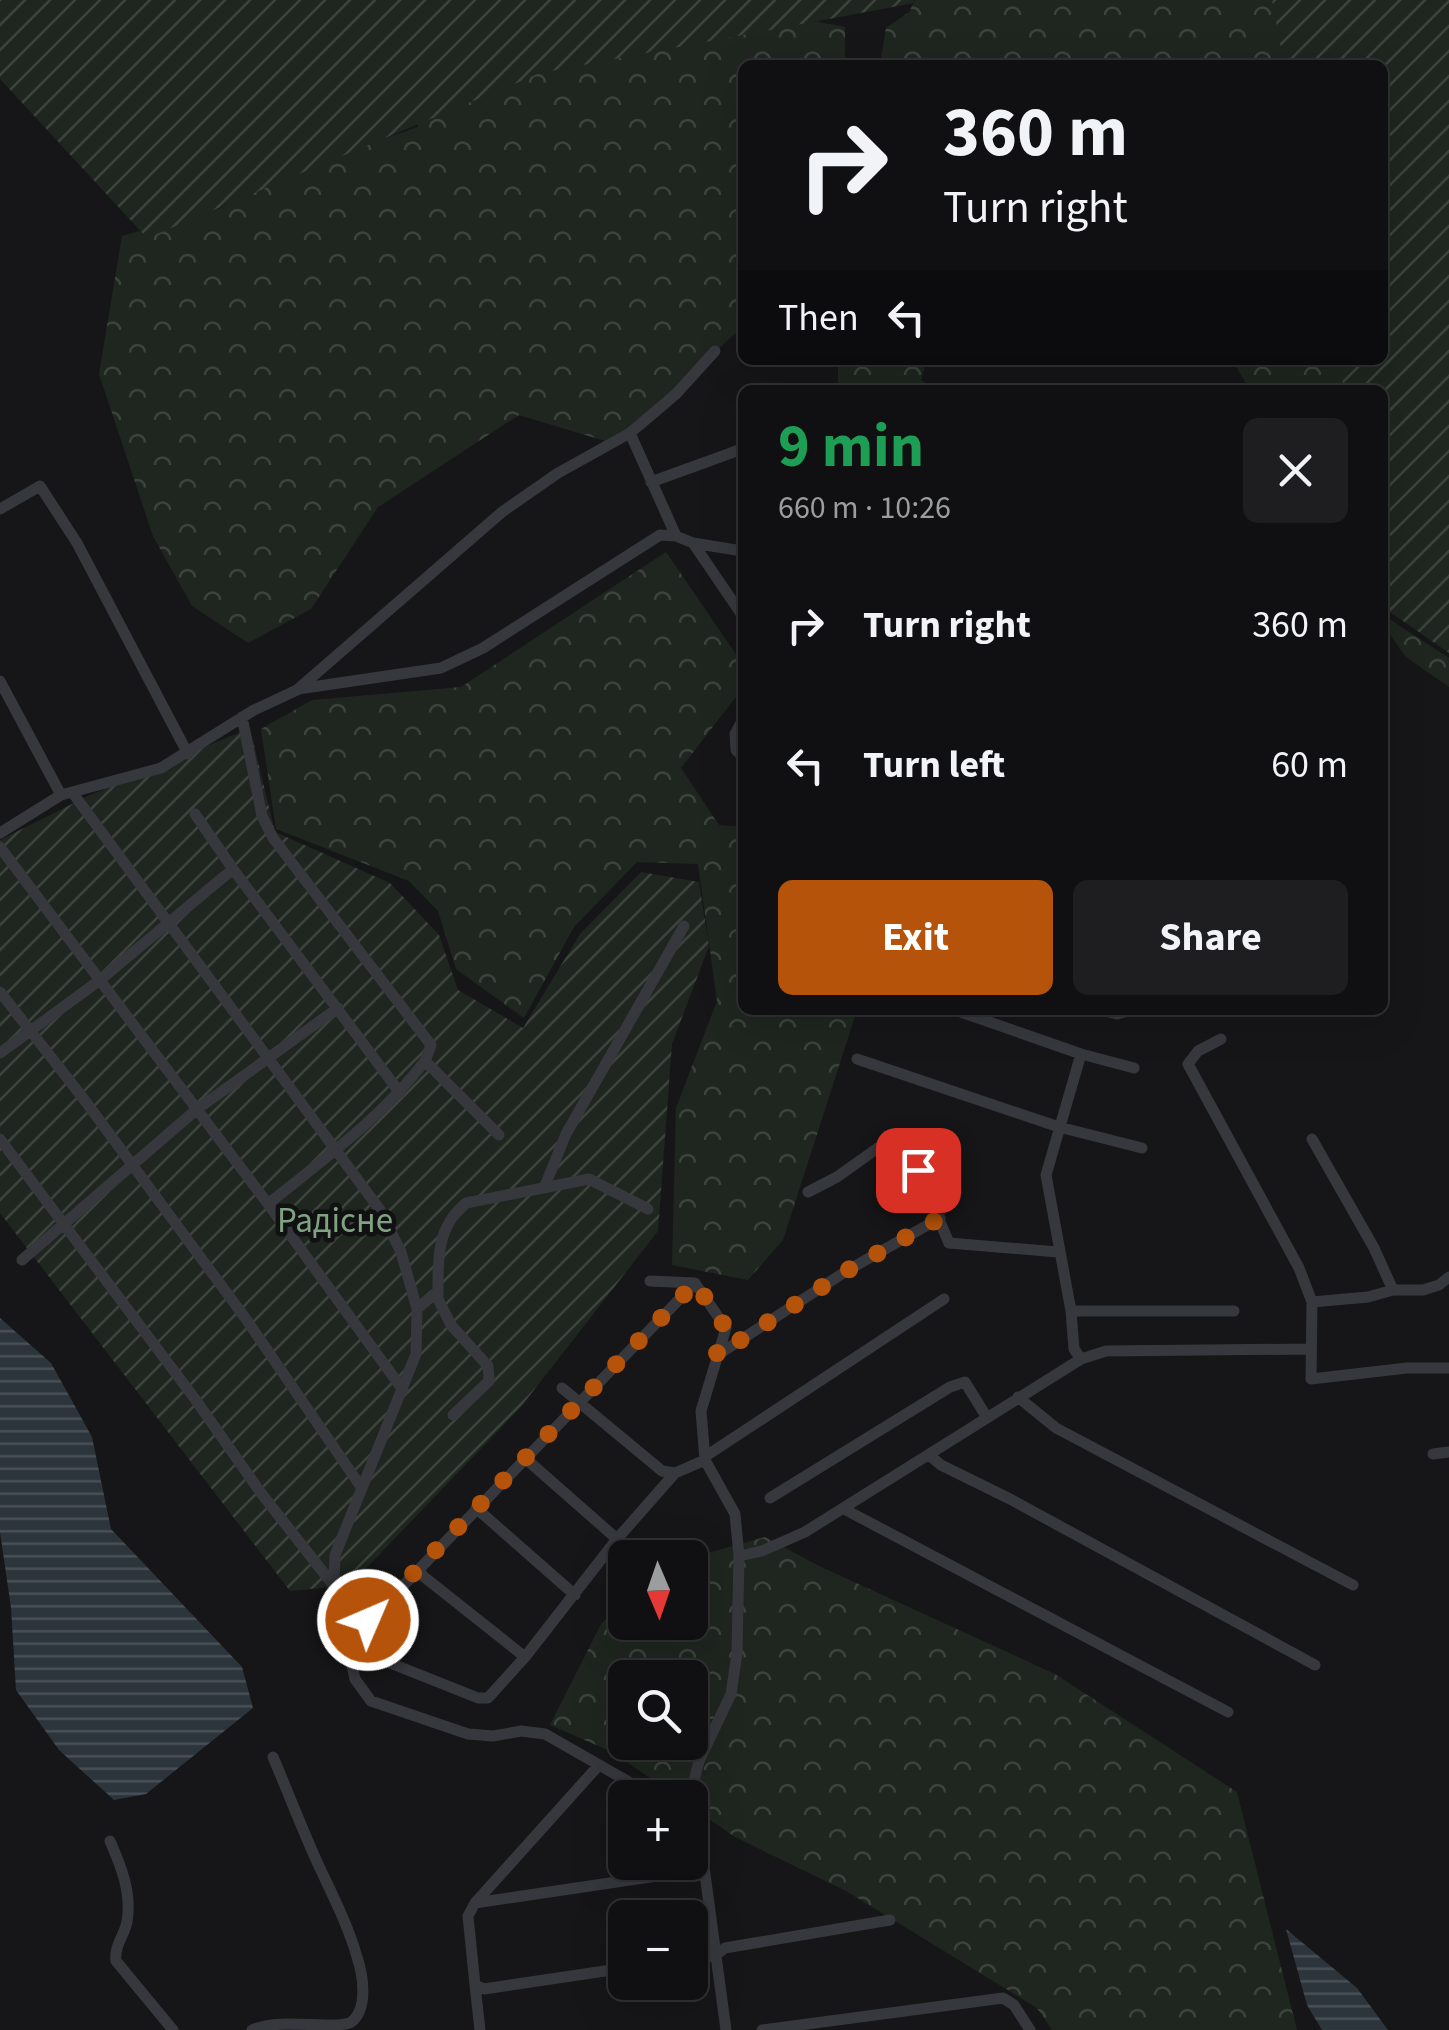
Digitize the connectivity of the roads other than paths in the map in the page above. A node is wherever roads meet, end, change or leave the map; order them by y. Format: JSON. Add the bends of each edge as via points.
{"nodes":[{"id":1,"x":715,"y":351,"type":"dead end"},
{"id":2,"x":630,"y":433,"type":"junction"},
{"id":3,"x":738,"y":450,"type":"edge"},
{"id":4,"x":651,"y":482,"type":"junction"},
{"id":5,"x":0,"y":509,"type":"edge"},
{"id":6,"x":676,"y":536,"type":"junction"},
{"id":7,"x":693,"y":544,"type":"junction"},
{"id":8,"x":738,"y":551,"type":"edge"},
{"id":9,"x":738,"y":609,"type":"edge"},
{"id":10,"x":0,"y":682,"type":"edge"},
{"id":11,"x":297,"y":690,"type":"junction"},
{"id":12,"x":242,"y":717,"type":"junction"},
{"id":13,"x":188,"y":754,"type":"junction"},
{"id":14,"x":67,"y":794,"type":"junction"},
{"id":15,"x":195,"y":814,"type":"dead end"},
{"id":16,"x":0,"y":833,"type":"edge"},
{"id":17,"x":0,"y":846,"type":"edge"},
{"id":18,"x":232,"y":869,"type":"junction"},
{"id":19,"x":167,"y":922,"type":"junction"},
{"id":20,"x":684,"y":926,"type":"dead end"},
{"id":21,"x":100,"y":980,"type":"junction"},
{"id":22,"x":0,"y":992,"type":"edge"},
{"id":23,"x":338,"y":1008,"type":"junction"},
{"id":24,"x":969,"y":1015,"type":"edge"},
{"id":25,"x":30,"y":1033,"type":"junction"},
{"id":26,"x":1220,"y":1039,"type":"dead end"},
{"id":27,"x":0,"y":1054,"type":"edge"},
{"id":28,"x":1081,"y":1054,"type":"junction"},
{"id":29,"x":266,"y":1059,"type":"junction"},
{"id":30,"x":857,"y":1059,"type":"dead end"},
{"id":31,"x":425,"y":1061,"type":"junction"},
{"id":32,"x":1134,"y":1068,"type":"dead end"},
{"id":33,"x":400,"y":1093,"type":"junction"},
{"id":34,"x":196,"y":1110,"type":"junction"},
{"id":35,"x":1059,"y":1127,"type":"junction"},
{"id":36,"x":498,"y":1135,"type":"dead end"},
{"id":37,"x":0,"y":1139,"type":"edge"},
{"id":38,"x":1312,"y":1139,"type":"dead end"},
{"id":39,"x":1142,"y":1148,"type":"dead end"},
{"id":40,"x":335,"y":1150,"type":"junction"},
{"id":41,"x":131,"y":1167,"type":"junction"},
{"id":42,"x":544,"y":1188,"type":"junction"},
{"id":43,"x":808,"y":1192,"type":"dead end"},
{"id":44,"x":268,"y":1204,"type":"junction"},
{"id":45,"x":648,"y":1209,"type":"dead end"},
{"id":46,"x":940,"y":1218,"type":"junction"},
{"id":47,"x":64,"y":1224,"type":"junction"},
{"id":48,"x":1058,"y":1252,"type":"junction"},
{"id":49,"x":22,"y":1260,"type":"dead end"},
{"id":50,"x":1449,"y":1276,"type":"edge"},
{"id":51,"x":650,"y":1281,"type":"dead end"},
{"id":52,"x":695,"y":1283,"type":"junction"},
{"id":53,"x":1392,"y":1290,"type":"junction"},
{"id":54,"x":944,"y":1298,"type":"dead end"},
{"id":55,"x":438,"y":1299,"type":"junction"},
{"id":56,"x":1312,"y":1302,"type":"junction"},
{"id":57,"x":417,"y":1309,"type":"junction"},
{"id":58,"x":1071,"y":1311,"type":"junction"},
{"id":59,"x":1234,"y":1311,"type":"dead end"},
{"id":60,"x":1310,"y":1349,"type":"junction"},
{"id":61,"x":716,"y":1356,"type":"junction"},
{"id":62,"x":1080,"y":1359,"type":"junction"},
{"id":63,"x":1449,"y":1368,"type":"edge"},
{"id":64,"x":562,"y":1388,"type":"dead end"},
{"id":65,"x":403,"y":1390,"type":"junction"},
{"id":66,"x":1018,"y":1397,"type":"junction"},
{"id":67,"x":580,"y":1402,"type":"junction"},
{"id":68,"x":453,"y":1415,"type":"dead end"},
{"id":69,"x":986,"y":1416,"type":"junction"},
{"id":70,"x":1449,"y":1452,"type":"edge"},
{"id":71,"x":1433,"y":1454,"type":"dead end"},
{"id":72,"x":929,"y":1455,"type":"junction"},
{"id":73,"x":706,"y":1458,"type":"junction"},
{"id":74,"x":526,"y":1459,"type":"junction"},
{"id":75,"x":676,"y":1474,"type":"junction"},
{"id":76,"x":361,"y":1487,"type":"junction"},
{"id":77,"x":770,"y":1498,"type":"dead end"},
{"id":78,"x":476,"y":1508,"type":"junction"},
{"id":79,"x":844,"y":1509,"type":"junction"},
{"id":80,"x":617,"y":1539,"type":"junction"},
{"id":81,"x":739,"y":1556,"type":"junction"},
{"id":82,"x":418,"y":1568,"type":"junction"},
{"id":83,"x":1352,"y":1585,"type":"dead end"},
{"id":84,"x":334,"y":1586,"type":"junction"},
{"id":85,"x":576,"y":1594,"type":"junction"},
{"id":86,"x":349,"y":1629,"type":"junction"},
{"id":87,"x":525,"y":1657,"type":"junction"},
{"id":88,"x":1315,"y":1665,"type":"dead end"},
{"id":89,"x":1228,"y":1712,"type":"dead end"},
{"id":90,"x":272,"y":1757,"type":"dead end"},
{"id":91,"x":599,"y":1765,"type":"junction"},
{"id":92,"x":625,"y":1780,"type":"edge"},
{"id":93,"x":694,"y":1780,"type":"edge"},
{"id":94,"x":110,"y":1841,"type":"dead end"},
{"id":95,"x":630,"y":1880,"type":"edge"},
{"id":96,"x":706,"y":1880,"type":"edge"},
{"id":97,"x":476,"y":1903,"type":"junction"},
{"id":98,"x":890,"y":1920,"type":"dead end"},
{"id":99,"x":716,"y":1955,"type":"junction"},
{"id":100,"x":708,"y":1956,"type":"edge"},
{"id":101,"x":608,"y":1971,"type":"edge"},
{"id":102,"x":476,"y":1985,"type":"junction"},
{"id":103,"x":173,"y":2030,"type":"edge"},
{"id":104,"x":252,"y":2030,"type":"edge"},
{"id":105,"x":321,"y":2030,"type":"edge"},
{"id":106,"x":480,"y":2030,"type":"edge"},
{"id":107,"x":726,"y":2030,"type":"edge"},
{"id":108,"x":762,"y":2030,"type":"edge"},
{"id":109,"x":1030,"y":2030,"type":"edge"}],
"edges":[{"from":1,"to":2,"type":"street"},
{"from":2,"to":4,"type":"street"},
{"from":2,"to":11,"type":"street","via":[[502,512]]},
{"from":3,"to":4,"type":"street"},
{"from":4,"to":6,"type":"street"},
{"from":5,"to":13,"type":"street","via":[[40,486],[78,543]]},
{"from":6,"to":7,"type":"street"},
{"from":6,"to":11,"type":"street","via":[[644,543],[442,668]]},
{"from":7,"to":8,"type":"street"},
{"from":7,"to":9,"type":"street"},
{"from":10,"to":14,"type":"street"},
{"from":11,"to":12,"type":"street"},
{"from":12,"to":13,"type":"street"},
{"from":12,"to":31,"type":"street","via":[[262,816],[273,838],[431,1045]]},
{"from":13,"to":14,"type":"street"},
{"from":14,"to":16,"type":"street"},
{"from":14,"to":19,"type":"street"},
{"from":15,"to":18,"type":"street"},
{"from":17,"to":21,"type":"street"},
{"from":18,"to":19,"type":"street"},
{"from":18,"to":23,"type":"street"},
{"from":19,"to":21,"type":"street"},
{"from":19,"to":29,"type":"street"},
{"from":20,"to":42,"type":"street","via":[[566,1134]]},
{"from":21,"to":25,"type":"street"},
{"from":21,"to":34,"type":"street"},
{"from":22,"to":25,"type":"street"},
{"from":23,"to":29,"type":"street"},
{"from":23,"to":33,"type":"street"},
{"from":24,"to":28,"type":"street"},
{"from":25,"to":27,"type":"street"},
{"from":25,"to":41,"type":"street"},
{"from":26,"to":56,"type":"street","via":[[1188,1064]]},
{"from":28,"to":32,"type":"street"},
{"from":28,"to":35,"type":"street"},
{"from":29,"to":34,"type":"street"},
{"from":29,"to":40,"type":"street"},
{"from":30,"to":35,"type":"street"},
{"from":31,"to":33,"type":"street"},
{"from":31,"to":36,"type":"street"},
{"from":33,"to":40,"type":"street"},
{"from":34,"to":41,"type":"street"},
{"from":34,"to":44,"type":"street"},
{"from":35,"to":39,"type":"street"},
{"from":35,"to":48,"type":"street","via":[[1046,1175]]},
{"from":37,"to":47,"type":"street"},
{"from":38,"to":53,"type":"street"},
{"from":40,"to":44,"type":"street"},
{"from":40,"to":57,"type":"street","via":[[380,1210]]},
{"from":41,"to":47,"type":"street"},
{"from":41,"to":76,"type":"street"},
{"from":42,"to":45,"type":"street","via":[[590,1178]]},
{"from":42,"to":55,"type":"street","via":[[458,1209],[438,1246]]},
{"from":43,"to":46,"type":"street","via":[[882,1144],[918,1170]]},
{"from":44,"to":65,"type":"street"},
{"from":46,"to":48,"type":"street","via":[[949,1244]]},
{"from":46,"to":61,"type":"street"},
{"from":47,"to":49,"type":"street"},
{"from":47,"to":84,"type":"street"},
{"from":48,"to":58,"type":"street"},
{"from":50,"to":53,"type":"street","via":[[1423,1290]]},
{"from":51,"to":52,"type":"street"},
{"from":52,"to":61,"type":"street","via":[[726,1328]]},
{"from":52,"to":67,"type":"street"},
{"from":53,"to":56,"type":"street"},
{"from":54,"to":73,"type":"street"},
{"from":55,"to":57,"type":"street","via":[[433,1295]]},
{"from":55,"to":68,"type":"street","via":[[450,1325],[490,1373]]},
{"from":56,"to":60,"type":"street"},
{"from":57,"to":65,"type":"street","via":[[416,1354]]},
{"from":58,"to":59,"type":"street"},
{"from":58,"to":62,"type":"street"},
{"from":60,"to":62,"type":"street","via":[[1106,1351]]},
{"from":60,"to":63,"type":"street","via":[[1311,1379]]},
{"from":61,"to":73,"type":"street","via":[[700,1411]]},
{"from":62,"to":66,"type":"street"},
{"from":64,"to":67,"type":"street"},
{"from":65,"to":76,"type":"street"},
{"from":66,"to":69,"type":"street"},
{"from":66,"to":83,"type":"street","via":[[1056,1428]]},
{"from":67,"to":74,"type":"street"},
{"from":67,"to":75,"type":"street","via":[[662,1471]]},
{"from":69,"to":72,"type":"street"},
{"from":69,"to":77,"type":"street","via":[[965,1382],[950,1386]]},
{"from":70,"to":71,"type":"street"},
{"from":72,"to":79,"type":"street"},
{"from":72,"to":88,"type":"street"},
{"from":73,"to":75,"type":"street"},
{"from":73,"to":81,"type":"street","via":[[735,1514]]},
{"from":74,"to":78,"type":"street"},
{"from":74,"to":80,"type":"street"},
{"from":75,"to":80,"type":"street"},
{"from":76,"to":84,"type":"street","via":[[335,1554]]},
{"from":78,"to":82,"type":"street"},
{"from":78,"to":85,"type":"street"},
{"from":79,"to":81,"type":"street","via":[[791,1539]]},
{"from":79,"to":89,"type":"street"},
{"from":80,"to":85,"type":"street"},
{"from":81,"to":93,"type":"street","via":[[731,1694]]},
{"from":82,"to":86,"type":"street","via":[[368,1620]]},
{"from":82,"to":87,"type":"street"},
{"from":84,"to":86,"type":"street"},
{"from":85,"to":87,"type":"street"},
{"from":86,"to":87,"type":"street","via":[[385,1661],[478,1698],[497,1692]]},
{"from":86,"to":91,"type":"street","via":[[355,1679],[372,1702],[468,1734],[545,1734]]},
{"from":90,"to":105,"type":"street","via":[[361,1976],[356,2017]]},
{"from":91,"to":92,"type":"street"},
{"from":91,"to":97,"type":"street"},
{"from":94,"to":103,"type":"street","via":[[128,1901],[116,1961]]},
{"from":95,"to":97,"type":"street"},
{"from":96,"to":99,"type":"street"},
{"from":97,"to":102,"type":"street","via":[[468,1916]]},
{"from":98,"to":99,"type":"street","via":[[725,1948]]},
{"from":99,"to":100,"type":"street"},
{"from":99,"to":107,"type":"street"},
{"from":101,"to":102,"type":"street"},
{"from":102,"to":106,"type":"street"},
{"from":104,"to":105,"type":"street","via":[[266,2024]]},
{"from":108,"to":109,"type":"street","via":[[1003,1998]]}]}
